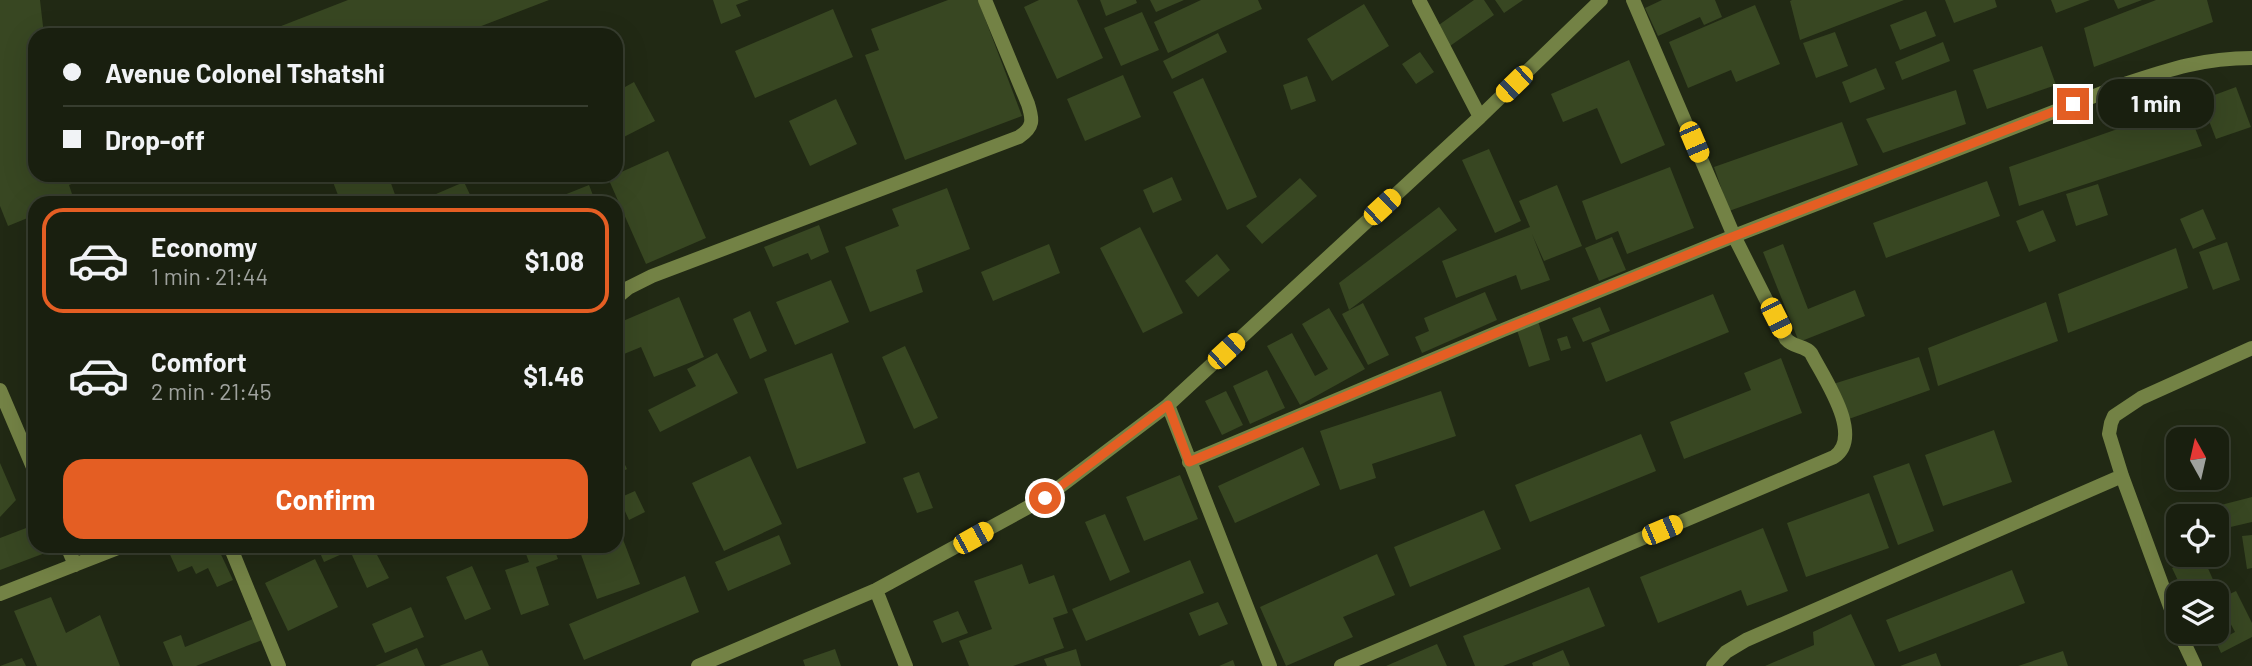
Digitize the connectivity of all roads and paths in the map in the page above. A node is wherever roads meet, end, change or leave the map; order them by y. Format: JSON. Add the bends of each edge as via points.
{"nodes":[{"id":1,"x":985,"y":0,"type":"edge"},
{"id":2,"x":1419,"y":0,"type":"edge"},
{"id":3,"x":1601,"y":0,"type":"edge"},
{"id":4,"x":1633,"y":0,"type":"edge"},
{"id":5,"x":2252,"y":58,"type":"edge"},
{"id":6,"x":1480,"y":117,"type":"junction"},
{"id":7,"x":1734,"y":236,"type":"junction"},
{"id":8,"x":623,"y":293,"type":"edge"},
{"id":9,"x":2252,"y":348,"type":"edge"},
{"id":10,"x":0,"y":390,"type":"edge"},
{"id":11,"x":1168,"y":405,"type":"junction"},
{"id":12,"x":28,"y":456,"type":"edge"},
{"id":13,"x":1189,"y":462,"type":"junction"},
{"id":14,"x":2122,"y":476,"type":"junction"},
{"id":15,"x":70,"y":553,"type":"edge"},
{"id":16,"x":105,"y":553,"type":"edge"},
{"id":17,"x":233,"y":553,"type":"edge"},
{"id":18,"x":75,"y":565,"type":"junction"},
{"id":19,"x":876,"y":590,"type":"junction"},
{"id":20,"x":0,"y":594,"type":"edge"},
{"id":21,"x":2166,"y":596,"type":"edge"},
{"id":22,"x":2185,"y":644,"type":"edge"},
{"id":23,"x":279,"y":666,"type":"edge"},
{"id":24,"x":698,"y":666,"type":"edge"},
{"id":25,"x":906,"y":666,"type":"edge"},
{"id":26,"x":1270,"y":666,"type":"edge"},
{"id":27,"x":1341,"y":666,"type":"edge"},
{"id":28,"x":1713,"y":666,"type":"edge"},
{"id":29,"x":2195,"y":666,"type":"edge"}],
"edges":[{"from":1,"to":8,"type":"street","via":[[1028,104],[1031,126],[1025,133],[652,276]]},
{"from":2,"to":6,"type":"street"},
{"from":3,"to":6,"type":"street"},
{"from":4,"to":7,"type":"street"},
{"from":5,"to":7,"type":"street","via":[[2188,64],[2125,84]]},
{"from":6,"to":11,"type":"street"},
{"from":7,"to":13,"type":"street"},
{"from":7,"to":27,"type":"street","via":[[1786,339],[1811,353],[1838,406],[1846,435],[1840,453]]},
{"from":9,"to":14,"type":"street","via":[[2141,398],[2114,416],[2109,434]]},
{"from":10,"to":12,"type":"street"},
{"from":11,"to":13,"type":"street"},
{"from":11,"to":19,"type":"street","via":[[1045,498]]},
{"from":13,"to":26,"type":"street"},
{"from":14,"to":21,"type":"street"},
{"from":14,"to":28,"type":"street","via":[[1746,640]]},
{"from":15,"to":18,"type":"street"},
{"from":16,"to":18,"type":"street"},
{"from":17,"to":23,"type":"street"},
{"from":18,"to":20,"type":"street"},
{"from":19,"to":24,"type":"street"},
{"from":19,"to":25,"type":"street"},
{"from":22,"to":29,"type":"street"}]}
